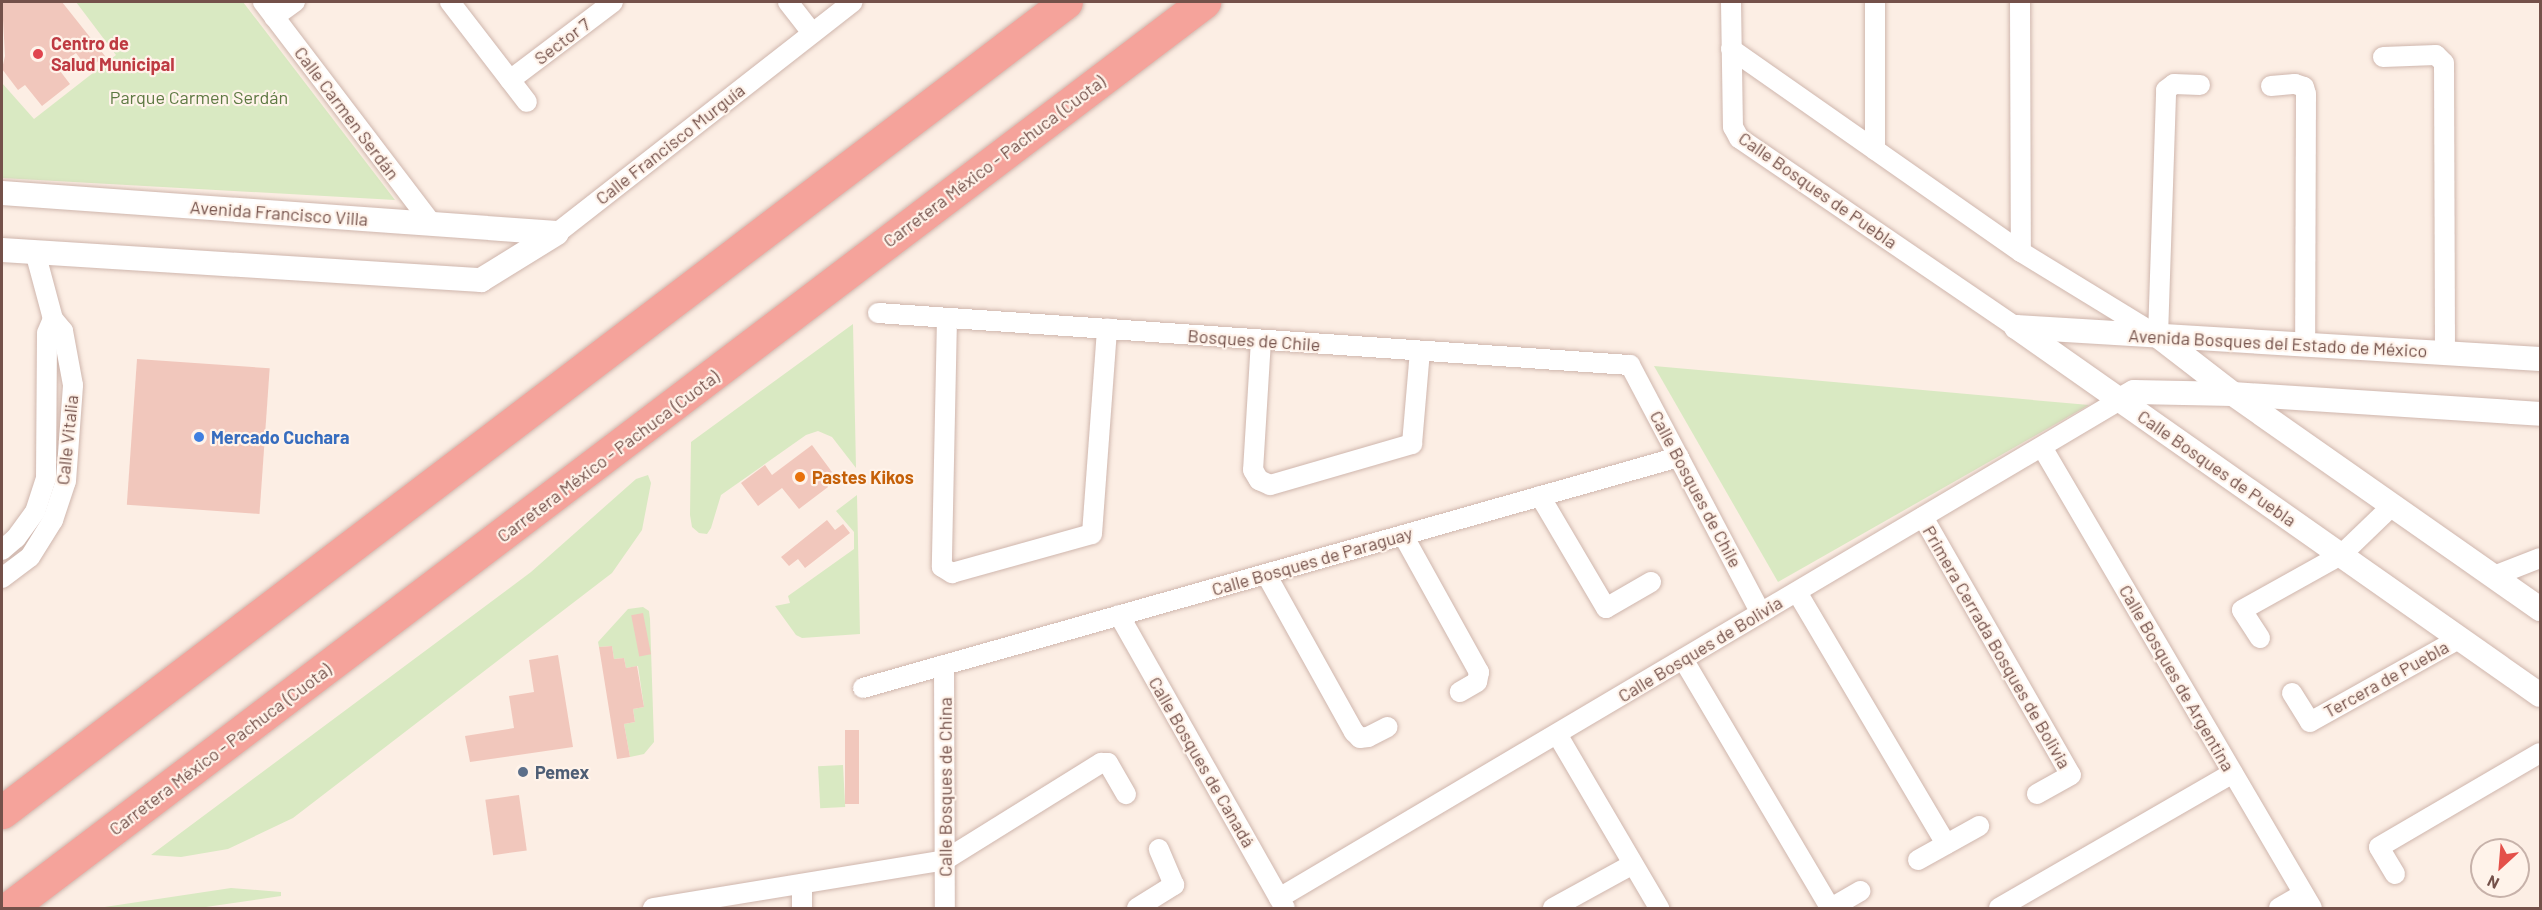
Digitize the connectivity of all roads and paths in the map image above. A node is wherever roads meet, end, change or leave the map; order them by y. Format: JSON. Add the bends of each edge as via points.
{"nodes":[{"id":1,"x":295,"y":2,"type":"edge"},
{"id":2,"x":450,"y":2,"type":"edge"},
{"id":3,"x":613,"y":2,"type":"edge"},
{"id":4,"x":788,"y":2,"type":"edge"},
{"id":5,"x":853,"y":2,"type":"edge"},
{"id":6,"x":1066,"y":2,"type":"edge"},
{"id":7,"x":1204,"y":2,"type":"edge"},
{"id":8,"x":1731,"y":2,"type":"edge"},
{"id":9,"x":1875,"y":2,"type":"edge"},
{"id":10,"x":2020,"y":2,"type":"edge"},
{"id":11,"x":269,"y":9,"type":"edge"},
{"id":12,"x":812,"y":33,"type":"junction"},
{"id":13,"x":1731,"y":49,"type":"junction"},
{"id":14,"x":2383,"y":57,"type":"dead end"},
{"id":15,"x":510,"y":80,"type":"junction"},
{"id":16,"x":2200,"y":85,"type":"dead end"},
{"id":17,"x":2271,"y":86,"type":"dead end"},
{"id":18,"x":527,"y":102,"type":"dead end"},
{"id":19,"x":1875,"y":150,"type":"junction"},
{"id":20,"x":2,"y":193,"type":"edge"},
{"id":21,"x":432,"y":224,"type":"junction"},
{"id":22,"x":557,"y":233,"type":"junction"},
{"id":23,"x":2,"y":250,"type":"edge"},
{"id":24,"x":35,"y":252,"type":"junction"},
{"id":25,"x":2021,"y":252,"type":"junction"},
{"id":26,"x":878,"y":313,"type":"dead end"},
{"id":27,"x":948,"y":318,"type":"junction"},
{"id":28,"x":53,"y":319,"type":"junction"},
{"id":29,"x":2016,"y":327,"type":"junction"},
{"id":30,"x":1107,"y":329,"type":"junction"},
{"id":31,"x":2158,"y":336,"type":"junction"},
{"id":32,"x":1261,"y":340,"type":"junction"},
{"id":33,"x":2305,"y":344,"type":"junction"},
{"id":34,"x":1420,"y":351,"type":"junction"},
{"id":35,"x":2445,"y":353,"type":"junction"},
{"id":36,"x":2541,"y":359,"type":"edge"},
{"id":37,"x":1630,"y":365,"type":"joint"},
{"id":38,"x":2233,"y":394,"type":"junction"},
{"id":39,"x":2307,"y":399,"type":"junction"},
{"id":40,"x":2120,"y":400,"type":"junction"},
{"id":41,"x":2541,"y":414,"type":"edge"},
{"id":42,"x":2297,"y":438,"type":"junction"},
{"id":43,"x":2042,"y":447,"type":"junction"},
{"id":44,"x":1678,"y":457,"type":"junction"},
{"id":45,"x":46,"y":478,"type":"junction"},
{"id":46,"x":66,"y":481,"type":"junction"},
{"id":47,"x":1540,"y":496,"type":"junction"},
{"id":48,"x":2393,"y":505,"type":"junction"},
{"id":49,"x":1923,"y":517,"type":"junction"},
{"id":50,"x":1403,"y":535,"type":"junction"},
{"id":51,"x":2,"y":550,"type":"edge"},
{"id":52,"x":2341,"y":555,"type":"junction"},
{"id":53,"x":2541,"y":558,"type":"edge"},
{"id":54,"x":1266,"y":574,"type":"junction"},
{"id":55,"x":2494,"y":576,"type":"junction"},
{"id":56,"x":2,"y":578,"type":"edge"},
{"id":57,"x":1651,"y":582,"type":"dead end"},
{"id":58,"x":1797,"y":591,"type":"junction"},
{"id":59,"x":2541,"y":609,"type":"edge"},
{"id":60,"x":1761,"y":613,"type":"junction"},
{"id":61,"x":1119,"y":615,"type":"junction"},
{"id":62,"x":2260,"y":638,"type":"dead end"},
{"id":63,"x":2460,"y":638,"type":"junction"},
{"id":64,"x":1683,"y":659,"type":"junction"},
{"id":65,"x":944,"y":665,"type":"junction"},
{"id":66,"x":863,"y":688,"type":"dead end"},
{"id":67,"x":1460,"y":692,"type":"dead end"},
{"id":68,"x":2292,"y":693,"type":"dead end"},
{"id":69,"x":2541,"y":695,"type":"edge"},
{"id":70,"x":1388,"y":727,"type":"dead end"},
{"id":71,"x":1557,"y":734,"type":"junction"},
{"id":72,"x":2541,"y":753,"type":"edge"},
{"id":73,"x":2233,"y":773,"type":"junction"},
{"id":74,"x":1126,"y":794,"type":"dead end"},
{"id":75,"x":2037,"y":794,"type":"dead end"},
{"id":76,"x":2,"y":812,"type":"edge"},
{"id":77,"x":1979,"y":826,"type":"dead end"},
{"id":78,"x":1946,"y":844,"type":"junction"},
{"id":79,"x":1159,"y":849,"type":"dead end"},
{"id":80,"x":945,"y":860,"type":"junction"},
{"id":81,"x":1918,"y":860,"type":"dead end"},
{"id":82,"x":1633,"y":864,"type":"junction"},
{"id":83,"x":2395,"y":874,"type":"dead end"},
{"id":84,"x":802,"y":884,"type":"junction"},
{"id":85,"x":1861,"y":891,"type":"dead end"},
{"id":86,"x":2308,"y":901,"type":"edge"},
{"id":87,"x":1282,"y":903,"type":"edge"},
{"id":88,"x":658,"y":908,"type":"edge"},
{"id":89,"x":9,"y":909,"type":"edge"},
{"id":90,"x":802,"y":909,"type":"edge"},
{"id":91,"x":945,"y":909,"type":"edge"},
{"id":92,"x":1137,"y":909,"type":"edge"},
{"id":93,"x":1553,"y":909,"type":"edge"},
{"id":94,"x":1659,"y":909,"type":"edge"},
{"id":95,"x":1831,"y":909,"type":"edge"},
{"id":96,"x":1999,"y":909,"type":"edge"},
{"id":97,"x":2278,"y":909,"type":"edge"}],
"edges":[{"from":1,"to":11,"type":"street"},
{"from":2,"to":15,"type":"street"},
{"from":3,"to":15,"type":"street","name":"Sector 7"},
{"from":4,"to":12,"type":"street"},
{"from":5,"to":12,"type":"street","name":"Calle Francisco Murguía"},
{"from":6,"to":76,"type":"highway"},
{"from":7,"to":89,"type":"highway","name":"Carretera México - Pachuca (Cuota)"},
{"from":8,"to":13,"type":"street","name":"Calle Bosques de Puebla"},
{"from":9,"to":19,"type":"street"},
{"from":10,"to":25,"type":"street"},
{"from":11,"to":21,"type":"street","name":"Calle Carmen Serdán"},
{"from":12,"to":22,"type":"street","name":"Calle Francisco Murguía"},
{"from":13,"to":19,"type":"street"},
{"from":13,"to":29,"type":"street","name":"Calle Bosques de Puebla","via":[[1733,127],[1739,138]]},
{"from":14,"to":35,"type":"street","via":[[2436,55],[2444,63]]},
{"from":15,"to":18,"type":"street"},
{"from":16,"to":31,"type":"street","via":[[2174,84],[2166,90]]},
{"from":17,"to":33,"type":"street","via":[[2295,84],[2304,87],[2306,94]]},
{"from":19,"to":25,"type":"street"},
{"from":20,"to":21,"type":"street","name":"Avenida Francisco Villa"},
{"from":21,"to":22,"type":"street","name":"Avenida Francisco Villa"},
{"from":22,"to":24,"type":"street","name":"Calle Francisco Murguía","via":[[481,280]]},
{"from":23,"to":24,"type":"street"},
{"from":24,"to":28,"type":"street","name":"Calle Vitalia"},
{"from":25,"to":31,"type":"street"},
{"from":26,"to":27,"type":"street","name":"Bosques de Chile"},
{"from":27,"to":30,"type":"street","name":"Bosques de Chile"},
{"from":27,"to":30,"type":"street","via":[[942,567],[952,573],[1092,534]]},
{"from":28,"to":45,"type":"street","name":"Calle Vitalia","via":[[47,333]]},
{"from":28,"to":46,"type":"street","name":"Calle Vitalia","via":[[63,331],[73,385]]},
{"from":29,"to":31,"type":"street","name":"Avenida Bosques del Estado de México"},
{"from":29,"to":40,"type":"street","name":"Calle Bosques de Puebla"},
{"from":30,"to":32,"type":"street","name":"Bosques de Chile"},
{"from":31,"to":33,"type":"street","name":"Avenida Bosques del Estado de México"},
{"from":31,"to":38,"type":"street"},
{"from":32,"to":34,"type":"street","name":"Bosques de Chile"},
{"from":32,"to":34,"type":"street","via":[[1253,470],[1259,480],[1270,485],[1412,444]]},
{"from":33,"to":35,"type":"street","name":"Avenida Bosques del Estado de México"},
{"from":34,"to":37,"type":"street","name":"Bosques de Chile"},
{"from":35,"to":36,"type":"street","name":"Avenida Bosques del Estado de México"},
{"from":37,"to":44,"type":"street","name":"Calle Bosques de Chile"},
{"from":38,"to":39,"type":"street"},
{"from":38,"to":40,"type":"street","via":[[2134,392]]},
{"from":38,"to":42,"type":"street"},
{"from":39,"to":41,"type":"street"},
{"from":39,"to":42,"type":"street","via":[[2293,425]]},
{"from":40,"to":43,"type":"street","name":"Calle Bosques de Bolivia"},
{"from":40,"to":52,"type":"street","name":"Calle Bosques de Puebla"},
{"from":42,"to":48,"type":"street"},
{"from":43,"to":49,"type":"street","name":"Calle Bosques de Bolivia"},
{"from":43,"to":73,"type":"street","name":"Calle Bosques de Argentina"},
{"from":44,"to":47,"type":"street","name":"Calle Bosques de Paraguay"},
{"from":44,"to":60,"type":"street","name":"Calle Bosques de Chile"},
{"from":45,"to":46,"type":"street"},
{"from":45,"to":51,"type":"street","name":"Calle Vitalia","via":[[35,512]]},
{"from":46,"to":56,"type":"street","name":"Calle Vitalia","via":[[53,520],[30,556]]},
{"from":47,"to":50,"type":"street","name":"Calle Bosques de Paraguay"},
{"from":47,"to":57,"type":"street","via":[[1606,608]]},
{"from":48,"to":52,"type":"street"},
{"from":48,"to":55,"type":"street"},
{"from":49,"to":58,"type":"street","name":"Calle Bosques de Bolivia"},
{"from":49,"to":75,"type":"street","name":"Primera Cerrada Bosques de Bolivia","via":[[2071,775]]},
{"from":50,"to":54,"type":"street","name":"Calle Bosques de Paraguay"},
{"from":50,"to":67,"type":"street","via":[[1479,672],[1477,682]]},
{"from":52,"to":62,"type":"street","via":[[2242,610]]},
{"from":52,"to":63,"type":"street","name":"Calle Bosques de Puebla"},
{"from":53,"to":55,"type":"street"},
{"from":54,"to":61,"type":"street","name":"Calle Bosques de Paraguay"},
{"from":54,"to":70,"type":"street","via":[[1354,732],[1360,738],[1368,737]]},
{"from":55,"to":59,"type":"street"},
{"from":58,"to":60,"type":"street","name":"Calle Bosques de Bolivia"},
{"from":58,"to":78,"type":"street"},
{"from":60,"to":64,"type":"street","name":"Calle Bosques de Bolivia"},
{"from":61,"to":65,"type":"street","name":"Calle Bosques de Paraguay"},
{"from":61,"to":87,"type":"street","name":"Calle Bosques de Canadá"},
{"from":63,"to":68,"type":"street","name":"Tercera de Puebla","via":[[2310,722]]},
{"from":63,"to":69,"type":"street","name":"Calle Bosques de Puebla"},
{"from":64,"to":71,"type":"street","name":"Calle Bosques de Bolivia"},
{"from":64,"to":95,"type":"street"},
{"from":65,"to":66,"type":"street","name":"Calle Bosques de Paraguay"},
{"from":65,"to":80,"type":"street","name":"Calle Bosques de China"},
{"from":71,"to":82,"type":"street"},
{"from":71,"to":87,"type":"street","name":"Calle Bosques de Bolivia"},
{"from":72,"to":83,"type":"street","via":[[2379,848]]},
{"from":73,"to":86,"type":"street","name":"Calle Bosques de Argentina"},
{"from":73,"to":96,"type":"street"},
{"from":74,"to":80,"type":"street","via":[[1108,763],[1101,763]]},
{"from":77,"to":78,"type":"street"},
{"from":78,"to":81,"type":"street"},
{"from":79,"to":92,"type":"street","via":[[1174,885]]},
{"from":80,"to":84,"type":"street"},
{"from":80,"to":91,"type":"street","name":"Calle Bosques de China"},
{"from":82,"to":93,"type":"street"},
{"from":82,"to":94,"type":"street"},
{"from":84,"to":88,"type":"street"},
{"from":84,"to":90,"type":"street"},
{"from":85,"to":95,"type":"street"},
{"from":86,"to":97,"type":"street"}]}
